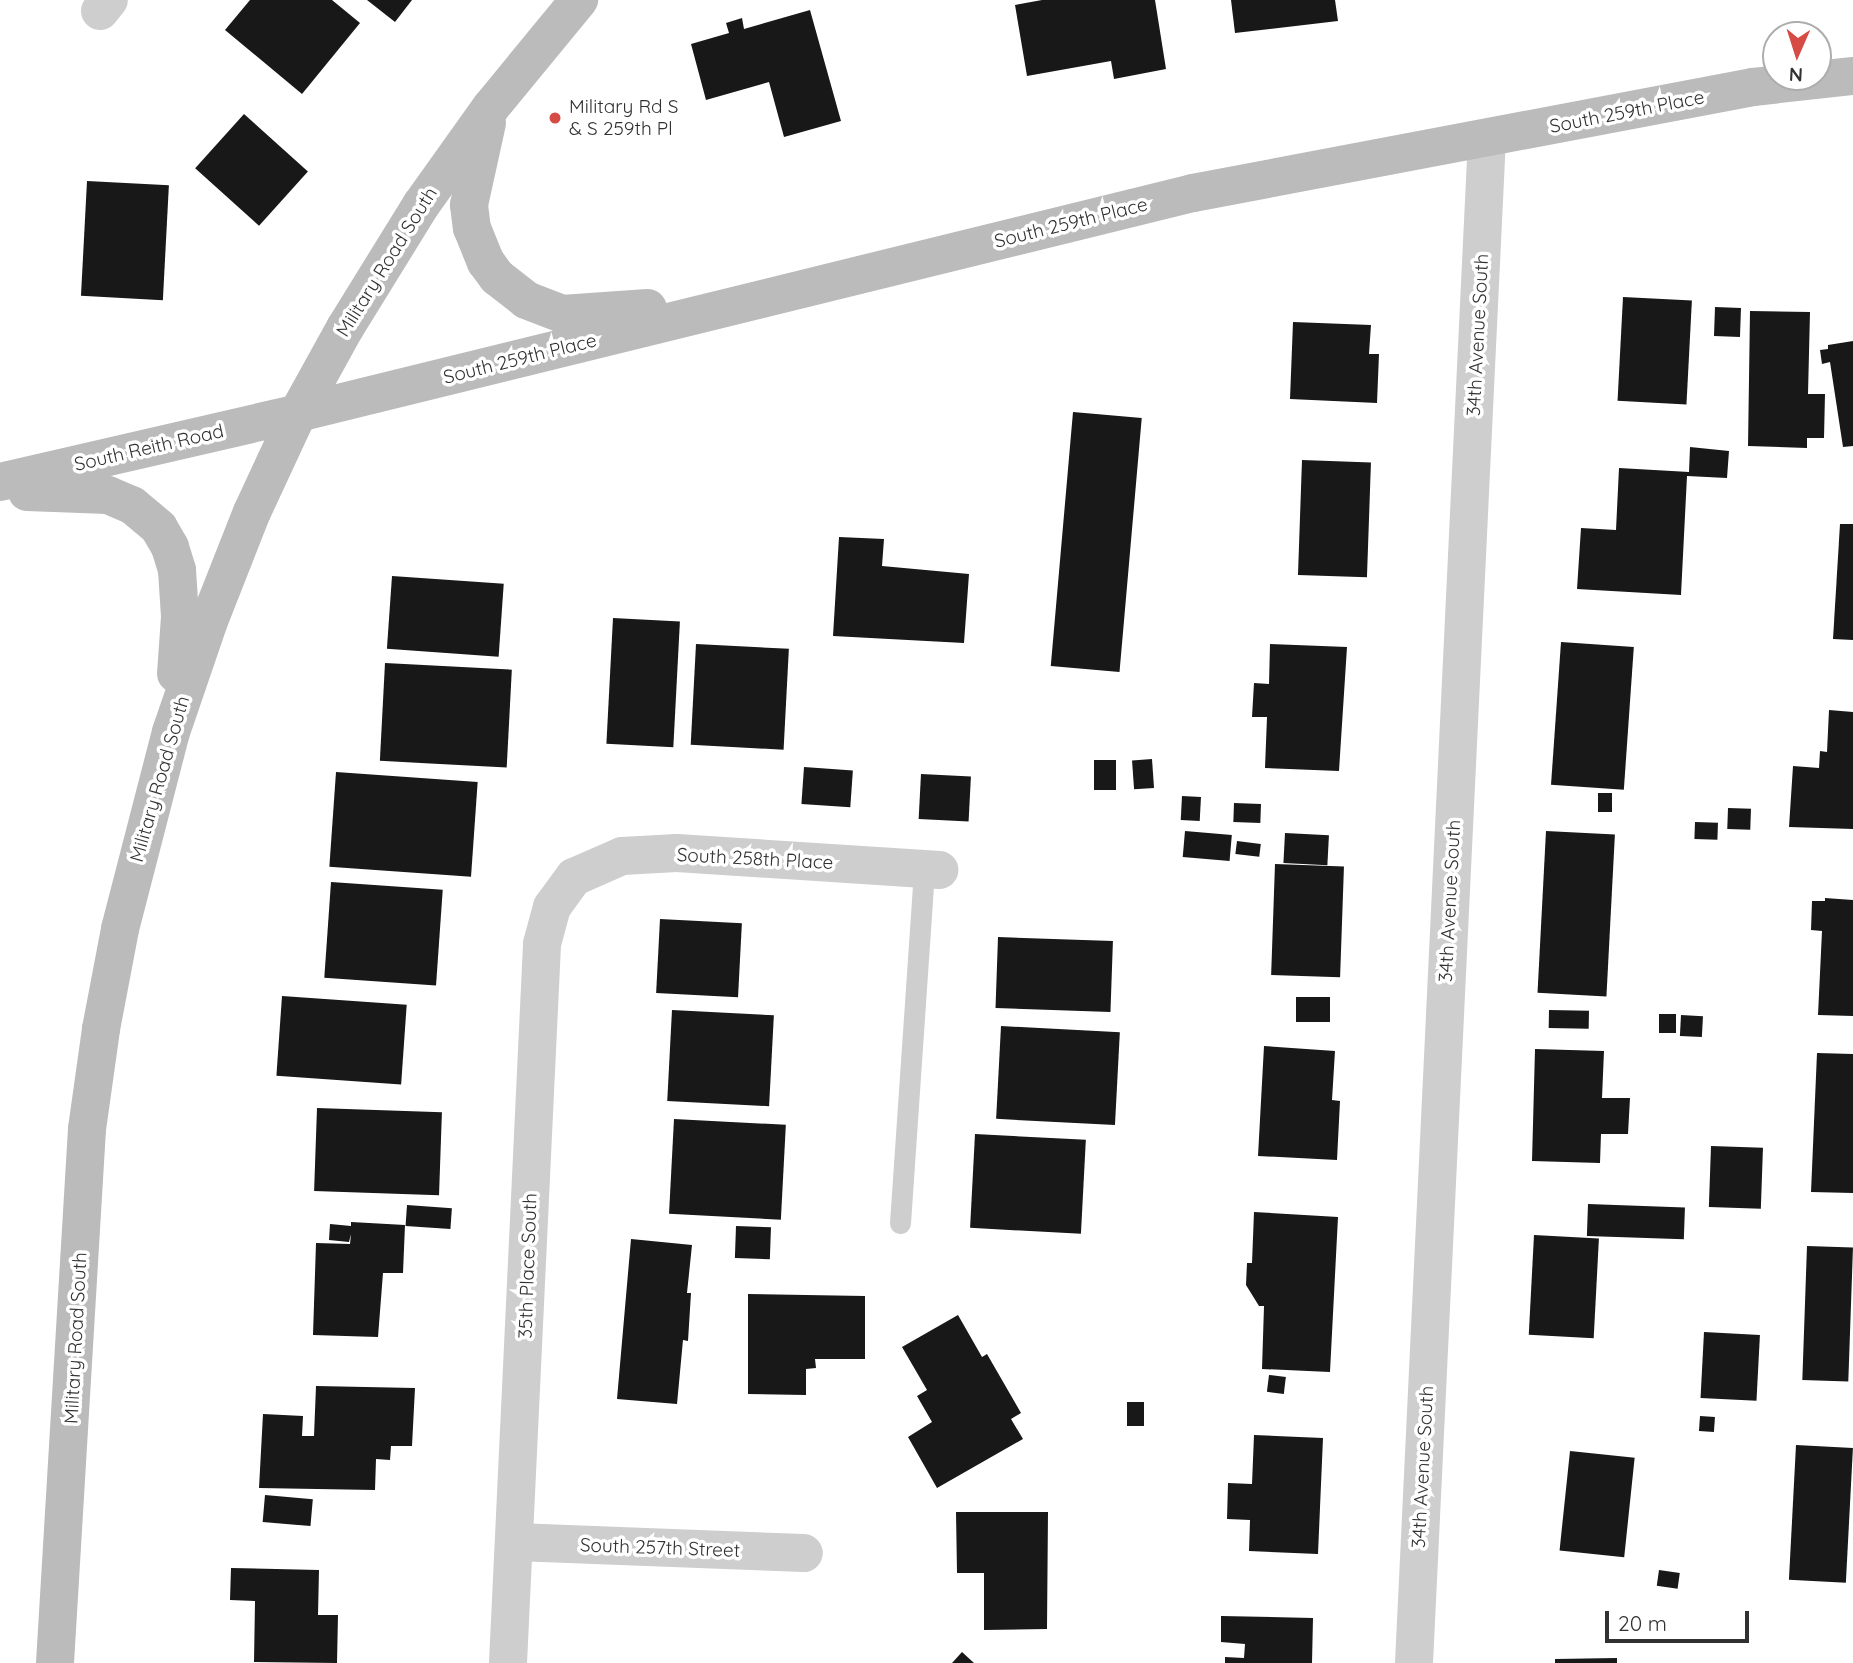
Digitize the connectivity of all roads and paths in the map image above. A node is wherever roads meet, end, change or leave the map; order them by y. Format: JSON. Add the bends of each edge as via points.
{"nodes":[{"id":1,"x":579,"y":0,"type":"edge"},
{"id":2,"x":1853,"y":76,"type":"edge"},
{"id":3,"x":491,"y":107,"type":"junction"},
{"id":4,"x":1487,"y":139,"type":"junction"},
{"id":5,"x":786,"y":293,"type":"junction"},
{"id":6,"x":298,"y":413,"type":"junction"},
{"id":7,"x":0,"y":482,"type":"edge"},
{"id":8,"x":0,"y":492,"type":"edge"},
{"id":9,"x":171,"y":732,"type":"junction"},
{"id":10,"x":932,"y":869,"type":"joint"},
{"id":11,"x":575,"y":877,"type":"joint"},
{"id":12,"x":900,"y":1223,"type":"dead end"},
{"id":13,"x":516,"y":1542,"type":"junction"},
{"id":14,"x":804,"y":1553,"type":"dead end"},
{"id":15,"x":55,"y":1663,"type":"edge"},
{"id":16,"x":508,"y":1663,"type":"edge"},
{"id":17,"x":1413,"y":1663,"type":"edge"}],
"edges":[{"from":1,"to":3,"type":"main road","name":"Military Road South"},
{"from":2,"to":4,"type":"main road","name":"South 259th Place","via":[[1753,87]]},
{"from":3,"to":5,"type":"main road","via":[[470,205],[472,228],[485,262],[526,300],[562,314]]},
{"from":3,"to":6,"type":"main road","name":"Military Road South","via":[[413,216]]},
{"from":4,"to":5,"type":"main road","name":"South 259th Place","via":[[1193,193]]},
{"from":4,"to":17,"type":"street","name":"34th Avenue South"},
{"from":5,"to":6,"type":"main road","name":"South 259th Place"},
{"from":6,"to":7,"type":"main road","name":"South Reith Road"},
{"from":6,"to":9,"type":"main road","name":"Military Road South","via":[[228,573]]},
{"from":8,"to":9,"type":"main road","via":[[108,495],[132,505],[159,528],[170,547],[178,582],[180,617]]},
{"from":9,"to":15,"type":"main road","name":"Military Road South","via":[[120,929],[87,1129]]},
{"from":10,"to":11,"type":"street","name":"South 258th Place","via":[[677,853],[622,856]]},
{"from":10,"to":12,"type":"lane"},
{"from":11,"to":13,"type":"street","name":"35th Place South","via":[[552,907],[542,944]]},
{"from":13,"to":14,"type":"street","name":"South 257th Street"},
{"from":13,"to":16,"type":"street","name":"35th Place South"}]}
